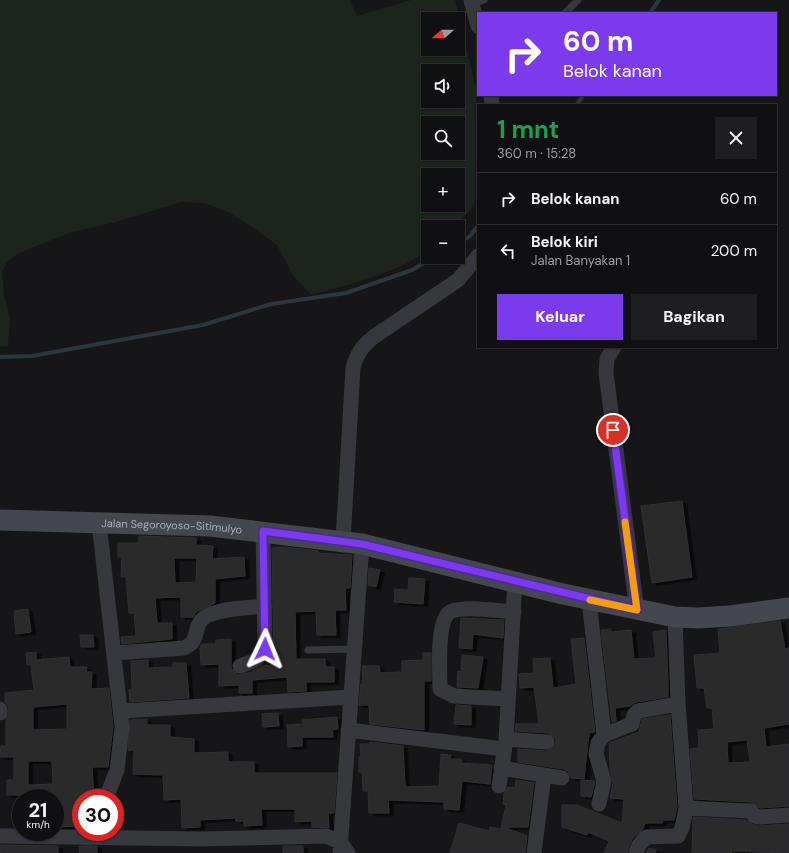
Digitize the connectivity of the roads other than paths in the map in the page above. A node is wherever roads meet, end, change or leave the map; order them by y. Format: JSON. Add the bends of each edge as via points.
{"nodes":[{"id":1,"x":578,"y":0,"type":"edge"},
{"id":2,"x":476,"y":1,"type":"edge"},
{"id":3,"x":566,"y":12,"type":"edge"},
{"id":4,"x":477,"y":14,"type":"edge"},
{"id":5,"x":477,"y":257,"type":"edge"},
{"id":6,"x":614,"y":348,"type":"edge"},
{"id":7,"x":0,"y":520,"type":"edge"},
{"id":8,"x":99,"y":523,"type":"junction"},
{"id":9,"x":263,"y":531,"type":"junction"},
{"id":10,"x":352,"y":542,"type":"junction"},
{"id":11,"x":515,"y":582,"type":"junction"},
{"id":12,"x":589,"y":600,"type":"junction"},
{"id":13,"x":265,"y":606,"type":"junction"},
{"id":14,"x":789,"y":608,"type":"edge"},
{"id":15,"x":637,"y":610,"type":"junction"},
{"id":16,"x":514,"y":612,"type":"junction"},
{"id":17,"x":675,"y":617,"type":"junction"},
{"id":18,"x":354,"y":649,"type":"junction"},
{"id":19,"x":308,"y":650,"type":"dead end"},
{"id":20,"x":115,"y":653,"type":"junction"},
{"id":21,"x":240,"y":666,"type":"dead end"},
{"id":22,"x":351,"y":698,"type":"junction"},
{"id":23,"x":508,"y":699,"type":"junction"},
{"id":24,"x":678,"y":704,"type":"junction"},
{"id":25,"x":0,"y":708,"type":"edge"},
{"id":26,"x":122,"y":711,"type":"junction"},
{"id":27,"x":0,"y":713,"type":"edge"},
{"id":28,"x":348,"y":730,"type":"junction"},
{"id":29,"x":604,"y":736,"type":"junction"},
{"id":30,"x":547,"y":742,"type":"dead end"},
{"id":31,"x":505,"y":744,"type":"junction"},
{"id":32,"x":501,"y":768,"type":"junction"},
{"id":33,"x":544,"y":775,"type":"junction"},
{"id":34,"x":562,"y":778,"type":"dead end"},
{"id":35,"x":499,"y":786,"type":"dead end"},
{"id":36,"x":110,"y":789,"type":"edge"},
{"id":37,"x":599,"y":804,"type":"dead end"},
{"id":38,"x":686,"y":808,"type":"junction"},
{"id":39,"x":789,"y":815,"type":"edge"},
{"id":40,"x":0,"y":836,"type":"edge"},
{"id":41,"x":72,"y":840,"type":"edge"},
{"id":42,"x":97,"y":841,"type":"edge"},
{"id":43,"x":200,"y":846,"type":"edge"},
{"id":44,"x":342,"y":849,"type":"edge"},
{"id":45,"x":534,"y":853,"type":"edge"},
{"id":46,"x":636,"y":853,"type":"edge"}],
"edges":[{"from":1,"to":3,"type":"lane"},
{"from":2,"to":4,"type":"street"},
{"from":5,"to":10,"type":"street","via":[[458,280],[375,336],[363,345],[356,356],[353,368]]},
{"from":6,"to":15,"type":"street","via":[[608,359],[606,373]]},
{"from":7,"to":8,"type":"main road","name":"Jalan Segoroyoso-Sitimulyo"},
{"from":8,"to":9,"type":"main road","name":"Jalan Segoroyoso-Sitimulyo","via":[[210,526]]},
{"from":8,"to":20,"type":"street"},
{"from":9,"to":10,"type":"main road","name":"Jalan Segoroyoso-Sitimulyo"},
{"from":9,"to":13,"type":"street"},
{"from":10,"to":11,"type":"main road","name":"Jalan Segoroyoso-Sitimulyo"},
{"from":10,"to":18,"type":"street"},
{"from":11,"to":12,"type":"main road","name":"Jalan Segoroyoso-Sitimulyo"},
{"from":11,"to":16,"type":"street"},
{"from":12,"to":15,"type":"main road","name":"Jalan Segoroyoso-Sitimulyo"},
{"from":12,"to":29,"type":"street"},
{"from":13,"to":20,"type":"street","via":[[206,615],[200,622],[196,638],[191,645],[184,648]]},
{"from":13,"to":21,"type":"street","via":[[265,649],[255,662]]},
{"from":14,"to":17,"type":"main road","name":"Jalan Segoroyoso-Sitimulyo","via":[[730,616]]},
{"from":15,"to":17,"type":"main road","name":"Jalan Segoroyoso-Sitimulyo"},
{"from":16,"to":23,"type":"street"},
{"from":16,"to":23,"type":"street","via":[[467,609],[450,612],[444,618],[441,635],[440,689],[454,696]]},
{"from":17,"to":24,"type":"street"},
{"from":18,"to":19,"type":"lane"},
{"from":18,"to":22,"type":"street"},
{"from":20,"to":26,"type":"street"},
{"from":22,"to":26,"type":"street"},
{"from":22,"to":28,"type":"street"},
{"from":23,"to":31,"type":"street"},
{"from":24,"to":29,"type":"street","via":[[638,711],[632,724]]},
{"from":24,"to":38,"type":"street"},
{"from":25,"to":27,"type":"street"},
{"from":26,"to":36,"type":"street","via":[[121,745],[117,770]]},
{"from":28,"to":31,"type":"street"},
{"from":28,"to":44,"type":"street"},
{"from":29,"to":37,"type":"street","via":[[598,743],[596,754],[604,781]]},
{"from":30,"to":31,"type":"street"},
{"from":31,"to":32,"type":"street"},
{"from":32,"to":33,"type":"street"},
{"from":32,"to":35,"type":"street"},
{"from":33,"to":34,"type":"street"},
{"from":33,"to":45,"type":"street"},
{"from":38,"to":39,"type":"street","via":[[751,811],[758,817]]},
{"from":38,"to":46,"type":"street","via":[[678,836],[646,837]]},
{"from":40,"to":41,"type":"street"},
{"from":42,"to":43,"type":"street"},
{"from":43,"to":44,"type":"street","via":[[326,836]]}]}
